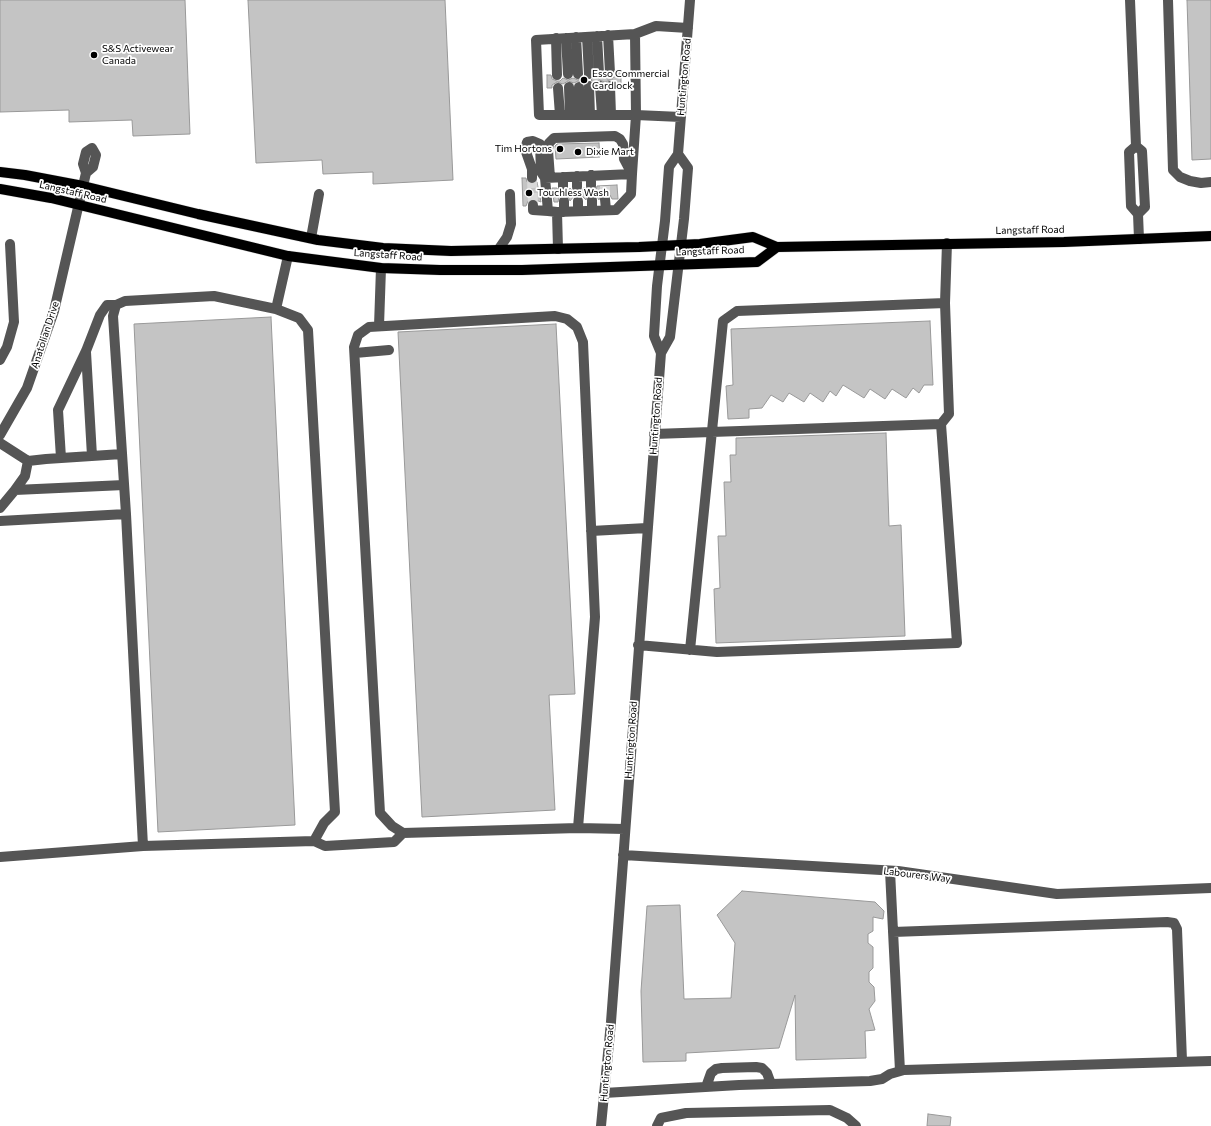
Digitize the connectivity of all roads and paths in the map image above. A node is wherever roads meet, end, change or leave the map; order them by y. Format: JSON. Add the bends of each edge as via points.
{"nodes":[{"id":1,"x":690,"y":0,"type":"edge"},
{"id":2,"x":1130,"y":0,"type":"edge"},
{"id":3,"x":1168,"y":0,"type":"edge"},
{"id":4,"x":688,"y":28,"type":"junction"},
{"id":5,"x":635,"y":34,"type":"junction"},
{"id":6,"x":608,"y":35,"type":"junction"},
{"id":7,"x":597,"y":36,"type":"junction"},
{"id":8,"x":576,"y":37,"type":"junction"},
{"id":9,"x":556,"y":38,"type":"junction"},
{"id":10,"x":557,"y":75,"type":"dead end"},
{"id":11,"x":605,"y":86,"type":"dead end"},
{"id":12,"x":558,"y":88,"type":"dead end"},
{"id":13,"x":560,"y":115,"type":"junction"},
{"id":14,"x":580,"y":115,"type":"junction"},
{"id":15,"x":606,"y":115,"type":"junction"},
{"id":16,"x":636,"y":115,"type":"junction"},
{"id":17,"x":681,"y":117,"type":"junction"},
{"id":18,"x":93,"y":143,"type":"dead end"},
{"id":19,"x":678,"y":154,"type":"junction"},
{"id":20,"x":0,"y":172,"type":"edge"},
{"id":21,"x":632,"y":174,"type":"junction"},
{"id":22,"x":591,"y":175,"type":"junction"},
{"id":23,"x":605,"y":175,"type":"junction"},
{"id":24,"x":577,"y":176,"type":"junction"},
{"id":25,"x":548,"y":177,"type":"junction"},
{"id":26,"x":563,"y":177,"type":"junction"},
{"id":27,"x":532,"y":178,"type":"tunnel mouth"},
{"id":28,"x":1211,"y":182,"type":"edge"},
{"id":29,"x":83,"y":186,"type":"junction"},
{"id":30,"x":591,"y":186,"type":"dead end"},
{"id":31,"x":605,"y":186,"type":"tunnel mouth"},
{"id":32,"x":577,"y":187,"type":"dead end"},
{"id":33,"x":563,"y":188,"type":"dead end"},
{"id":34,"x":0,"y":189,"type":"edge"},
{"id":35,"x":319,"y":194,"type":"dead end"},
{"id":36,"x":510,"y":194,"type":"dead end"},
{"id":37,"x":606,"y":199,"type":"tunnel mouth"},
{"id":38,"x":592,"y":200,"type":"dead end"},
{"id":39,"x":564,"y":201,"type":"dead end"},
{"id":40,"x":578,"y":201,"type":"dead end"},
{"id":41,"x":78,"y":205,"type":"junction"},
{"id":42,"x":533,"y":205,"type":"dead end"},
{"id":43,"x":606,"y":210,"type":"junction"},
{"id":44,"x":578,"y":211,"type":"junction"},
{"id":45,"x":592,"y":211,"type":"junction"},
{"id":46,"x":556,"y":212,"type":"junction"},
{"id":47,"x":1211,"y":236,"type":"edge"},
{"id":48,"x":311,"y":238,"type":"junction"},
{"id":49,"x":1139,"y":239,"type":"junction"},
{"id":50,"x":947,"y":243,"type":"junction"},
{"id":51,"x":10,"y":244,"type":"dead end"},
{"id":52,"x":663,"y":246,"type":"junction"},
{"id":53,"x":681,"y":246,"type":"junction"},
{"id":54,"x":777,"y":247,"type":"junction"},
{"id":55,"x":558,"y":249,"type":"junction"},
{"id":56,"x":498,"y":250,"type":"junction"},
{"id":57,"x":288,"y":256,"type":"junction"},
{"id":58,"x":678,"y":264,"type":"junction"},
{"id":59,"x":660,"y":265,"type":"junction"},
{"id":60,"x":381,"y":268,"type":"junction"},
{"id":61,"x":945,"y":303,"type":"junction"},
{"id":62,"x":116,"y":305,"type":"junction"},
{"id":63,"x":276,"y":309,"type":"junction"},
{"id":64,"x":379,"y":326,"type":"junction"},
{"id":65,"x":388,"y":350,"type":"dead end"},
{"id":66,"x":86,"y":351,"type":"junction"},
{"id":67,"x":354,"y":353,"type":"junction"},
{"id":68,"x":661,"y":353,"type":"junction"},
{"id":69,"x":0,"y":360,"type":"edge"},
{"id":70,"x":941,"y":424,"type":"junction"},
{"id":71,"x":711,"y":432,"type":"junction"},
{"id":72,"x":654,"y":434,"type":"junction"},
{"id":73,"x":0,"y":435,"type":"edge"},
{"id":74,"x":0,"y":443,"type":"edge"},
{"id":75,"x":122,"y":454,"type":"junction"},
{"id":76,"x":92,"y":456,"type":"junction"},
{"id":77,"x":61,"y":458,"type":"junction"},
{"id":78,"x":28,"y":461,"type":"junction"},
{"id":79,"x":124,"y":485,"type":"junction"},
{"id":80,"x":15,"y":490,"type":"junction"},
{"id":81,"x":0,"y":508,"type":"edge"},
{"id":82,"x":126,"y":514,"type":"junction"},
{"id":83,"x":0,"y":521,"type":"edge"},
{"id":84,"x":647,"y":528,"type":"junction"},
{"id":85,"x":591,"y":531,"type":"junction"},
{"id":86,"x":638,"y":645,"type":"junction"},
{"id":87,"x":690,"y":650,"type":"junction"},
{"id":88,"x":578,"y":828,"type":"junction"},
{"id":89,"x":625,"y":829,"type":"junction"},
{"id":90,"x":403,"y":833,"type":"junction"},
{"id":91,"x":314,"y":840,"type":"junction"},
{"id":92,"x":143,"y":846,"type":"junction"},
{"id":93,"x":623,"y":855,"type":"junction"},
{"id":94,"x":0,"y":857,"type":"edge"},
{"id":95,"x":890,"y":871,"type":"junction"},
{"id":96,"x":1211,"y":888,"type":"edge"},
{"id":97,"x":893,"y":932,"type":"junction"},
{"id":98,"x":1211,"y":1060,"type":"edge"},
{"id":99,"x":1182,"y":1062,"type":"junction"},
{"id":100,"x":900,"y":1070,"type":"junction"},
{"id":101,"x":771,"y":1084,"type":"junction"},
{"id":102,"x":706,"y":1087,"type":"junction"},
{"id":103,"x":604,"y":1094,"type":"junction"},
{"id":104,"x":601,"y":1126,"type":"edge"},
{"id":105,"x":657,"y":1126,"type":"edge"},
{"id":106,"x":856,"y":1126,"type":"edge"}],
"edges":[{"from":1,"to":4,"type":"street","name":"Huntington Road"},
{"from":2,"to":49,"type":"street","via":[[1136,146],[1142,151],[1145,207],[1138,214]]},
{"from":3,"to":28,"type":"street","via":[[1173,170],[1185,179],[1201,183]]},
{"from":4,"to":5,"type":"street","via":[[656,26]]},
{"from":4,"to":17,"type":"street","name":"Huntington Road"},
{"from":5,"to":6,"type":"street"},
{"from":5,"to":16,"type":"street"},
{"from":6,"to":7,"type":"street"},
{"from":6,"to":7,"type":"street","via":[[605,73]]},
{"from":7,"to":8,"type":"street"},
{"from":8,"to":8,"type":"street","via":[[578,74]]},
{"from":8,"to":9,"type":"street"},
{"from":9,"to":10,"type":"street"},
{"from":9,"to":13,"type":"street","via":[[536,40],[539,115]]},
{"from":11,"to":15,"type":"street"},
{"from":12,"to":13,"type":"street"},
{"from":13,"to":14,"type":"street"},
{"from":14,"to":14,"type":"street","via":[[579,87]]},
{"from":14,"to":15,"type":"street"},
{"from":15,"to":16,"type":"street"},
{"from":16,"to":17,"type":"street"},
{"from":16,"to":21,"type":"street"},
{"from":17,"to":19,"type":"street","name":"Huntington Road"},
{"from":18,"to":29,"type":"street","name":"Anatolian Drive","via":[[96,155],[93,167],[86,173]]},
{"from":19,"to":52,"type":"street","name":"Huntington Road","via":[[669,167]]},
{"from":19,"to":53,"type":"street","name":"Huntington Road","via":[[688,168]]},
{"from":20,"to":29,"type":"main road","name":"Langstaff Road"},
{"from":21,"to":23,"type":"street"},
{"from":21,"to":25,"type":"street","via":[[624,159],[624,144],[615,136],[554,138],[549,143]]},
{"from":21,"to":43,"type":"street","via":[[631,194],[616,210]]},
{"from":22,"to":23,"type":"street"},
{"from":22,"to":24,"type":"street"},
{"from":22,"to":30,"type":"street"},
{"from":23,"to":31,"type":"street"},
{"from":24,"to":26,"type":"street"},
{"from":24,"to":32,"type":"street"},
{"from":25,"to":26,"type":"street"},
{"from":25,"to":27,"type":"street","via":[[541,172],[540,144],[533,141],[527,142],[525,149]]},
{"from":25,"to":46,"type":"street"},
{"from":26,"to":33,"type":"street"},
{"from":29,"to":41,"type":"street","name":"Anatolian Drive"},
{"from":29,"to":48,"type":"main road","name":"Langstaff Road"},
{"from":34,"to":41,"type":"main road","name":"Langstaff Road"},
{"from":35,"to":48,"type":"street"},
{"from":36,"to":56,"type":"street","via":[[511,224],[507,237]]},
{"from":37,"to":43,"type":"street"},
{"from":38,"to":45,"type":"street"},
{"from":39,"to":46,"type":"street"},
{"from":40,"to":44,"type":"street"},
{"from":41,"to":57,"type":"main road","name":"Langstaff Road"},
{"from":41,"to":73,"type":"street","name":"Anatolian Drive","via":[[54,311],[27,388]]},
{"from":42,"to":46,"type":"street","via":[[534,210]]},
{"from":43,"to":45,"type":"street"},
{"from":44,"to":45,"type":"street"},
{"from":44,"to":46,"type":"street"},
{"from":46,"to":55,"type":"street"},
{"from":47,"to":49,"type":"main road","name":"Langstaff Road"},
{"from":48,"to":56,"type":"main road","name":"Langstaff Road","via":[[383,248]]},
{"from":49,"to":50,"type":"main road","name":"Langstaff Road"},
{"from":50,"to":54,"type":"main road","name":"Langstaff Road"},
{"from":50,"to":61,"type":"street"},
{"from":51,"to":69,"type":"street","via":[[14,322]]},
{"from":52,"to":53,"type":"main road","name":"Langstaff Road"},
{"from":52,"to":55,"type":"main road","name":"Langstaff Road"},
{"from":52,"to":59,"type":"street","name":"Huntington Road"},
{"from":53,"to":54,"type":"main road","name":"Langstaff Road","via":[[752,237]]},
{"from":53,"to":58,"type":"street","name":"Huntington Road"},
{"from":54,"to":58,"type":"main road","name":"Langstaff Road","via":[[757,262]]},
{"from":55,"to":56,"type":"main road","name":"Langstaff Road"},
{"from":57,"to":60,"type":"main road","name":"Langstaff Road"},
{"from":57,"to":63,"type":"street"},
{"from":58,"to":59,"type":"main road","name":"Langstaff Road"},
{"from":58,"to":68,"type":"street","name":"Huntington Road","via":[[670,337]]},
{"from":59,"to":60,"type":"main road","name":"Langstaff Road","via":[[522,270]]},
{"from":59,"to":68,"type":"street","name":"Huntington Road","via":[[654,336]]},
{"from":60,"to":64,"type":"street"},
{"from":61,"to":70,"type":"street","via":[[949,414]]},
{"from":61,"to":71,"type":"street","via":[[737,311],[723,321]]},
{"from":62,"to":63,"type":"street","via":[[125,301],[214,296]]},
{"from":62,"to":66,"type":"street","via":[[107,305],[100,315]]},
{"from":62,"to":75,"type":"street","via":[[113,316]]},
{"from":63,"to":91,"type":"street","via":[[299,318],[308,330],[336,812],[324,823]]},
{"from":64,"to":67,"type":"street","via":[[369,327],[358,335]]},
{"from":64,"to":85,"type":"street","via":[[555,316],[568,319],[577,327],[582,342]]},
{"from":65,"to":67,"type":"street"},
{"from":66,"to":76,"type":"street"},
{"from":66,"to":77,"type":"street","via":[[58,410]]},
{"from":67,"to":90,"type":"street","via":[[380,813]]},
{"from":68,"to":72,"type":"street","name":"Huntington Road"},
{"from":70,"to":71,"type":"street"},
{"from":70,"to":87,"type":"street","via":[[957,643],[718,652]]},
{"from":71,"to":72,"type":"street"},
{"from":71,"to":87,"type":"street"},
{"from":72,"to":84,"type":"street","name":"Huntington Road"},
{"from":74,"to":78,"type":"street"},
{"from":75,"to":76,"type":"street"},
{"from":75,"to":79,"type":"street"},
{"from":76,"to":77,"type":"street"},
{"from":77,"to":78,"type":"street"},
{"from":78,"to":80,"type":"street","via":[[25,476]]},
{"from":79,"to":80,"type":"street"},
{"from":79,"to":82,"type":"street"},
{"from":80,"to":81,"type":"street"},
{"from":82,"to":83,"type":"street"},
{"from":82,"to":92,"type":"street"},
{"from":84,"to":85,"type":"street"},
{"from":84,"to":86,"type":"street","name":"Huntington Road"},
{"from":85,"to":88,"type":"street","via":[[595,617]]},
{"from":86,"to":87,"type":"street"},
{"from":86,"to":89,"type":"street","name":"Huntington Road"},
{"from":88,"to":89,"type":"street"},
{"from":88,"to":90,"type":"street"},
{"from":89,"to":93,"type":"street","name":"Huntington Road"},
{"from":90,"to":91,"type":"street","via":[[394,842],[325,846]]},
{"from":91,"to":92,"type":"street"},
{"from":92,"to":94,"type":"street"},
{"from":93,"to":95,"type":"street","name":"Labourers Way"},
{"from":93,"to":103,"type":"street","name":"Huntington Road"},
{"from":95,"to":96,"type":"street","name":"Labourers Way","via":[[1057,894]]},
{"from":95,"to":97,"type":"street"},
{"from":97,"to":99,"type":"street","via":[[1174,923],[1177,929]]},
{"from":97,"to":100,"type":"street"},
{"from":98,"to":99,"type":"street"},
{"from":99,"to":100,"type":"street"},
{"from":100,"to":101,"type":"street","via":[[882,1079],[870,1081]]},
{"from":101,"to":102,"type":"street"},
{"from":101,"to":102,"type":"street","via":[[762,1068],[722,1068],[711,1073]]},
{"from":102,"to":103,"type":"street"},
{"from":103,"to":104,"type":"street","name":"Huntington Road"},
{"from":105,"to":106,"type":"street","via":[[661,1118],[686,1114],[830,1110],[847,1118]]}]}
